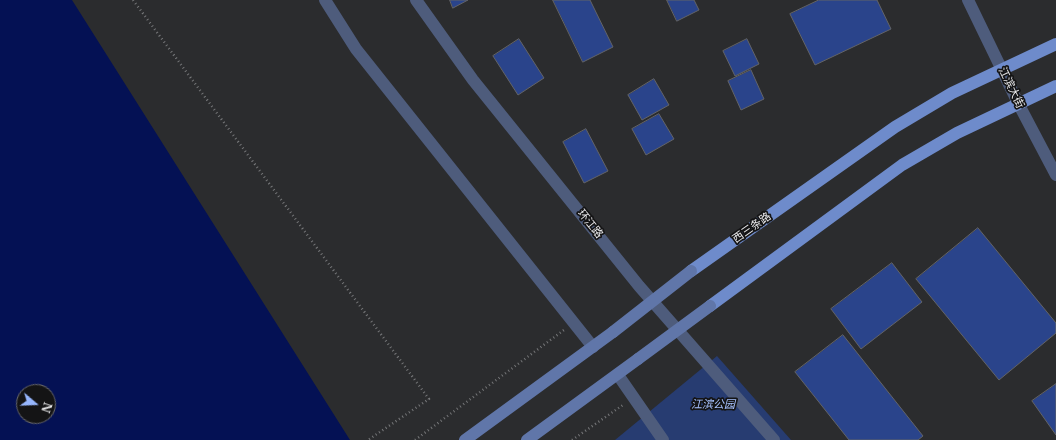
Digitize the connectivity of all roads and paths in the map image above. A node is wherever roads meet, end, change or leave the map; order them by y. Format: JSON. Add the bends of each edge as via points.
{"nodes":[{"id":1,"x":133,"y":0,"type":"edge"},
{"id":2,"x":325,"y":0,"type":"edge"},
{"id":3,"x":416,"y":0,"type":"edge"},
{"id":4,"x":968,"y":0,"type":"edge"},
{"id":5,"x":1056,"y":44,"type":"edge"},
{"id":6,"x":1001,"y":69,"type":"junction"},
{"id":7,"x":1056,"y":86,"type":"edge"},
{"id":8,"x":1018,"y":103,"type":"junction"},
{"id":9,"x":1056,"y":175,"type":"edge"},
{"id":10,"x":574,"y":323,"type":"junction"},
{"id":11,"x":593,"y":346,"type":"junction"},
{"id":12,"x":618,"y":375,"type":"junction"},
{"id":13,"x":633,"y":398,"type":"junction"},
{"id":14,"x":368,"y":440,"type":"edge"},
{"id":15,"x":415,"y":440,"type":"edge"},
{"id":16,"x":465,"y":440,"type":"edge"},
{"id":17,"x":527,"y":440,"type":"edge"},
{"id":18,"x":572,"y":440,"type":"edge"},
{"id":19,"x":663,"y":440,"type":"edge"},
{"id":20,"x":774,"y":440,"type":"edge"}],
"edges":[{"from":1,"to":14,"type":"path","via":[[429,399]]},
{"from":2,"to":10,"type":"street","via":[[356,49]]},
{"from":3,"to":20,"type":"street","name":"环江路","via":[[473,80],[639,286]]},
{"from":4,"to":6,"type":"street","name":"江滨大街"},
{"from":5,"to":6,"type":"main road","name":"西三条路"},
{"from":6,"to":8,"type":"street","name":"江滨大街"},
{"from":6,"to":11,"type":"main road","name":"西三条路","bridge":true,"via":[[952,93],[896,127],[691,271]]},
{"from":7,"to":8,"type":"main road"},
{"from":8,"to":9,"type":"street","name":"江滨大街"},
{"from":8,"to":12,"type":"main road","bridge":true,"via":[[957,133],[902,165]]},
{"from":10,"to":11,"type":"street"},
{"from":10,"to":15,"type":"path"},
{"from":11,"to":16,"type":"main road","name":"西三条路"},
{"from":12,"to":13,"type":"street"},
{"from":12,"to":17,"type":"main road"},
{"from":13,"to":18,"type":"path"},
{"from":13,"to":19,"type":"street"}]}
